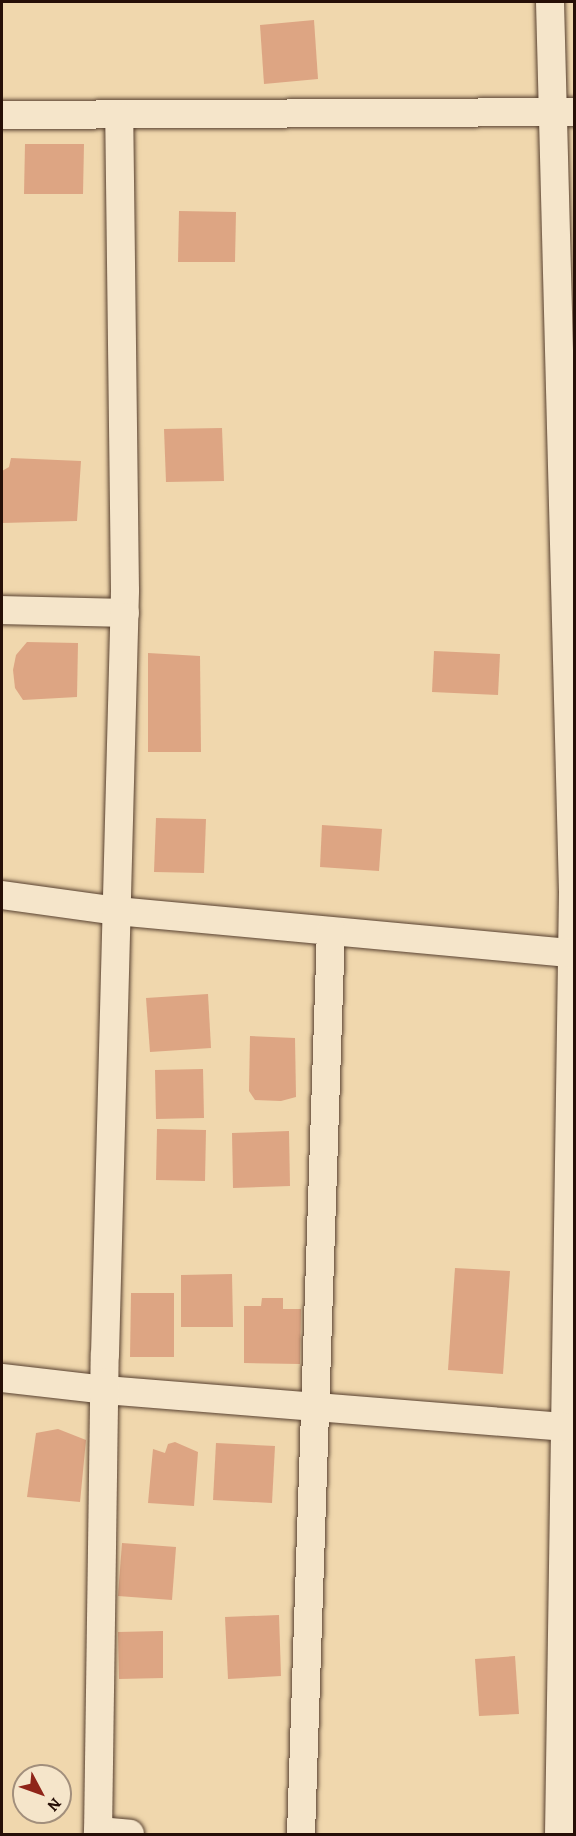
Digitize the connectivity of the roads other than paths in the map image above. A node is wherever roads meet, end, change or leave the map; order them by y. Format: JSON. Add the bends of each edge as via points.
{"nodes":[{"id":1,"x":550,"y":2,"type":"edge"},
{"id":2,"x":564,"y":112,"type":"edge"},
{"id":3,"x":2,"y":115,"type":"edge"},
{"id":4,"x":118,"y":117,"type":"junction"},
{"id":5,"x":566,"y":345,"type":"edge"},
{"id":6,"x":2,"y":609,"type":"edge"},
{"id":7,"x":124,"y":613,"type":"junction"},
{"id":8,"x":571,"y":666,"type":"edge"},
{"id":9,"x":2,"y":895,"type":"edge"},
{"id":10,"x":117,"y":911,"type":"junction"},
{"id":11,"x":331,"y":931,"type":"junction"},
{"id":12,"x":573,"y":953,"type":"edge"},
{"id":13,"x":571,"y":1201,"type":"edge"},
{"id":14,"x":2,"y":1378,"type":"edge"},
{"id":15,"x":105,"y":1390,"type":"junction"},
{"id":16,"x":317,"y":1407,"type":"junction"},
{"id":17,"x":564,"y":1426,"type":"junction"},
{"id":18,"x":98,"y":1833,"type":"edge"},
{"id":19,"x":130,"y":1834,"type":"edge"},
{"id":20,"x":301,"y":1834,"type":"edge"},
{"id":21,"x":559,"y":1834,"type":"edge"}],
"edges":[{"from":1,"to":2,"type":"street"},
{"from":2,"to":4,"type":"street"},
{"from":2,"to":5,"type":"street"},
{"from":3,"to":4,"type":"street"},
{"from":4,"to":7,"type":"street"},
{"from":5,"to":8,"type":"street"},
{"from":6,"to":7,"type":"street"},
{"from":7,"to":10,"type":"street"},
{"from":8,"to":12,"type":"street"},
{"from":9,"to":10,"type":"street"},
{"from":10,"to":11,"type":"street"},
{"from":10,"to":15,"type":"street"},
{"from":11,"to":12,"type":"street"},
{"from":11,"to":16,"type":"street"},
{"from":12,"to":13,"type":"street"},
{"from":13,"to":17,"type":"street"},
{"from":14,"to":15,"type":"street"},
{"from":15,"to":16,"type":"street"},
{"from":15,"to":18,"type":"street"},
{"from":16,"to":17,"type":"street"},
{"from":16,"to":20,"type":"street"},
{"from":17,"to":21,"type":"street"},
{"from":18,"to":19,"type":"street"}]}
